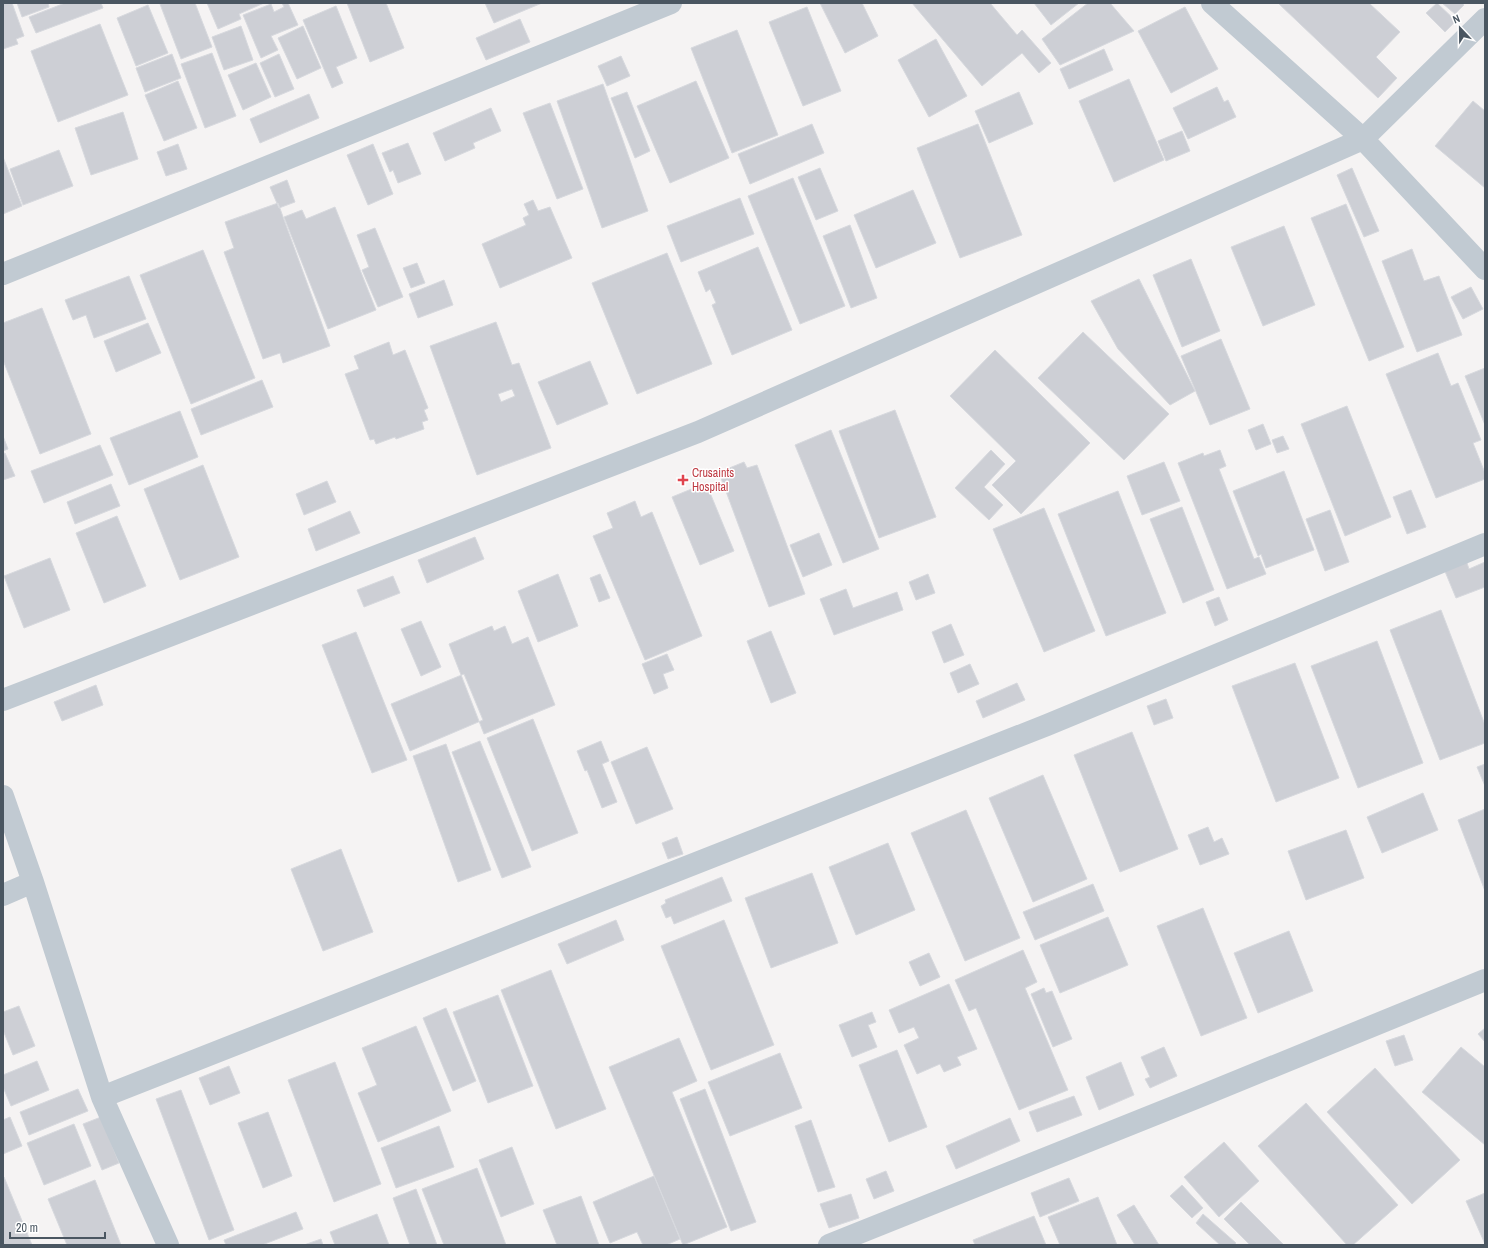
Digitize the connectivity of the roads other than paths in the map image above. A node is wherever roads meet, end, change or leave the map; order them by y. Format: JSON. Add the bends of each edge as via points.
{"nodes":[{"id":1,"x":671,"y":3,"type":"edge"},
{"id":2,"x":1212,"y":3,"type":"edge"},
{"id":3,"x":1485,"y":19,"type":"edge"},
{"id":4,"x":1363,"y":139,"type":"junction"},
{"id":5,"x":1485,"y":269,"type":"edge"},
{"id":6,"x":3,"y":274,"type":"edge"},
{"id":7,"x":1485,"y":544,"type":"edge"},
{"id":8,"x":3,"y":700,"type":"edge"},
{"id":9,"x":3,"y":796,"type":"edge"},
{"id":10,"x":34,"y":882,"type":"junction"},
{"id":11,"x":3,"y":896,"type":"edge"},
{"id":12,"x":1485,"y":980,"type":"edge"},
{"id":13,"x":102,"y":1097,"type":"junction"},
{"id":14,"x":168,"y":1245,"type":"edge"},
{"id":15,"x":829,"y":1245,"type":"edge"}],
"edges":[{"from":1,"to":6,"type":"street"},
{"from":2,"to":4,"type":"street"},
{"from":3,"to":4,"type":"street"},
{"from":4,"to":5,"type":"street"},
{"from":4,"to":8,"type":"street","via":[[698,432]]},
{"from":7,"to":13,"type":"street","via":[[1047,725]]},
{"from":9,"to":10,"type":"street"},
{"from":10,"to":11,"type":"street"},
{"from":10,"to":13,"type":"street"},
{"from":12,"to":15,"type":"street"},
{"from":13,"to":14,"type":"street"}]}
